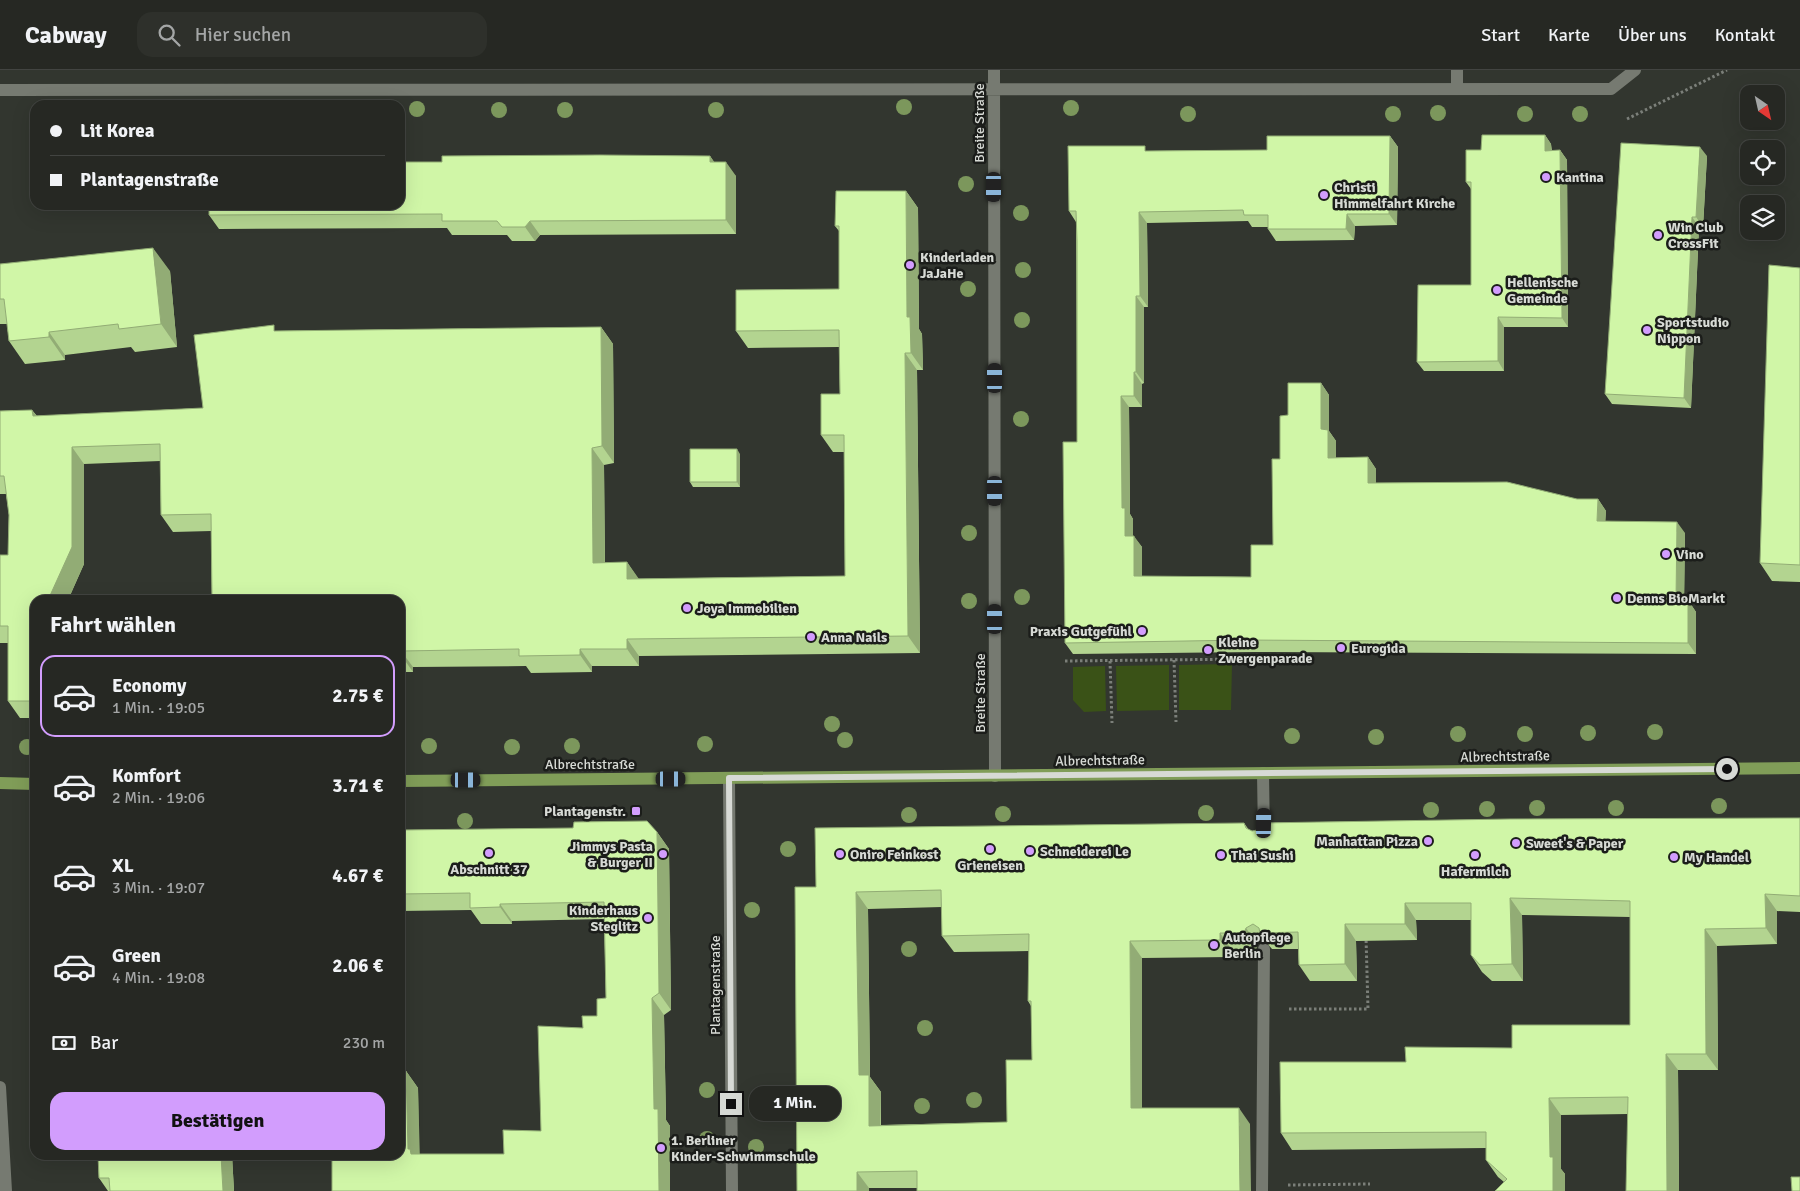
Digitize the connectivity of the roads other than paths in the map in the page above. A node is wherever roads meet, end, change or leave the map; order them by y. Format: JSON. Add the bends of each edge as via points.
{"nodes":[{"id":1,"x":994,"y":70,"type":"edge"},
{"id":2,"x":1457,"y":70,"type":"edge"},
{"id":3,"x":1635,"y":70,"type":"edge"},
{"id":4,"x":1457,"y":88,"type":"junction"},
{"id":5,"x":0,"y":90,"type":"edge"},
{"id":6,"x":994,"y":90,"type":"junction"},
{"id":7,"x":1800,"y":768,"type":"edge"},
{"id":8,"x":1263,"y":773,"type":"junction"},
{"id":9,"x":995,"y":776,"type":"junction"},
{"id":10,"x":729,"y":778,"type":"junction"},
{"id":11,"x":405,"y":781,"type":"edge"},
{"id":12,"x":0,"y":783,"type":"edge"},
{"id":13,"x":30,"y":784,"type":"edge"},
{"id":14,"x":1264,"y":840,"type":"edge"},
{"id":15,"x":1264,"y":950,"type":"edge"},
{"id":16,"x":0,"y":1087,"type":"edge"},
{"id":17,"x":1262,"y":1188,"type":"edge"},
{"id":18,"x":6,"y":1191,"type":"edge"},
{"id":19,"x":732,"y":1191,"type":"edge"}],
"edges":[{"from":1,"to":6,"type":"street","name":"Breite Straße"},
{"from":2,"to":4,"type":"street"},
{"from":3,"to":4,"type":"street","via":[[1611,89]]},
{"from":4,"to":6,"type":"street"},
{"from":5,"to":6,"type":"street"},
{"from":6,"to":9,"type":"street","name":"Breite Straße"},
{"from":7,"to":8,"type":"main road","name":"Albrechtstraße"},
{"from":8,"to":9,"type":"main road","name":"Albrechtstraße"},
{"from":8,"to":14,"type":"street"},
{"from":9,"to":10,"type":"main road","name":"Albrechtstraße"},
{"from":10,"to":11,"type":"main road","name":"Albrechtstraße"},
{"from":10,"to":19,"type":"street","name":"Plantagenstraße"},
{"from":12,"to":13,"type":"main road"},
{"from":15,"to":17,"type":"street"},
{"from":16,"to":18,"type":"street"}]}
